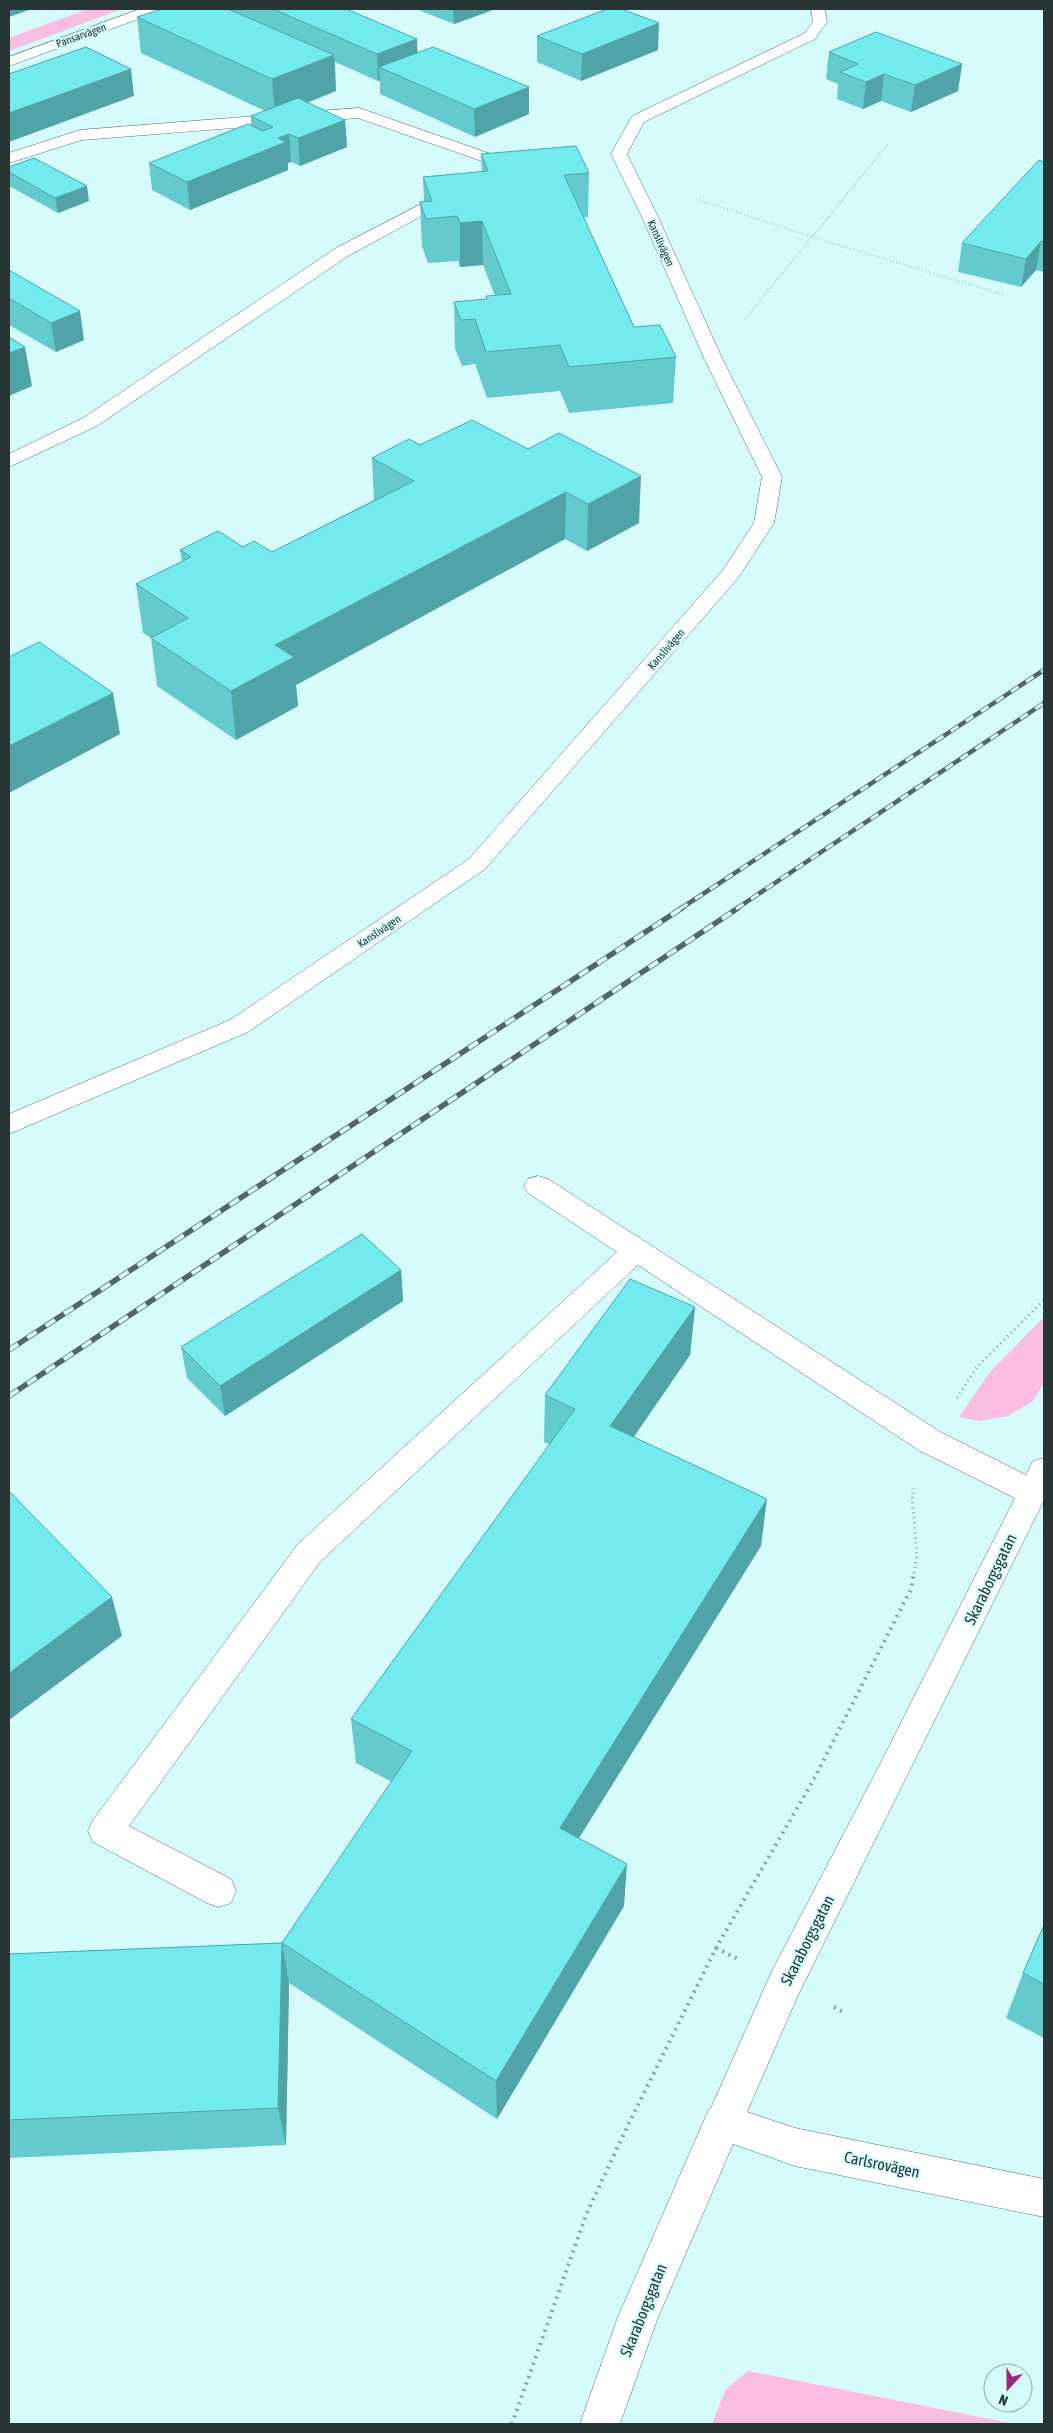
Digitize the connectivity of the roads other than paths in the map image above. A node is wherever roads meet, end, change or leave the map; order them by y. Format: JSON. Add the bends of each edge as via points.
{"nodes":[{"id":1,"x":153,"y":9,"type":"edge"},
{"id":2,"x":818,"y":9,"type":"edge"},
{"id":3,"x":9,"y":62,"type":"edge"},
{"id":4,"x":9,"y":158,"type":"edge"},
{"id":5,"x":488,"y":173,"type":"edge"},
{"id":6,"x":470,"y":182,"type":"edge"},
{"id":7,"x":9,"y":461,"type":"edge"},
{"id":8,"x":9,"y":1125,"type":"edge"},
{"id":9,"x":538,"y":1186,"type":"dead end"},
{"id":10,"x":636,"y":1251,"type":"junction"},
{"id":11,"x":1038,"y":1481,"type":"edge"},
{"id":12,"x":219,"y":1891,"type":"dead end"},
{"id":13,"x":722,"y":2122,"type":"junction"},
{"id":14,"x":1044,"y":2198,"type":"edge"},
{"id":15,"x":600,"y":2424,"type":"edge"}],
"edges":[{"from":1,"to":3,"type":"street","name":"Pansarvägen"},
{"from":2,"to":8,"type":"street","name":"Kanslivägen","via":[[820,22],[810,36],[638,119],[619,154],[772,477],[764,523],[731,574],[477,864],[239,1026]]},
{"from":4,"to":5,"type":"street","via":[[80,135],[359,113],[504,164]]},
{"from":6,"to":7,"type":"street","via":[[342,252],[90,422]]},
{"from":9,"to":10,"type":"street"},
{"from":10,"to":11,"type":"street","via":[[931,1442]]},
{"from":10,"to":12,"type":"street","via":[[309,1553],[105,1831]]},
{"from":11,"to":13,"type":"street","name":"Skaraborgsgatan","via":[[785,1982]]},
{"from":13,"to":14,"type":"street","name":"Carlsrovägen","via":[[795,2147]]},
{"from":13,"to":15,"type":"street","name":"Skaraborgsgatan","via":[[638,2318]]}]}
